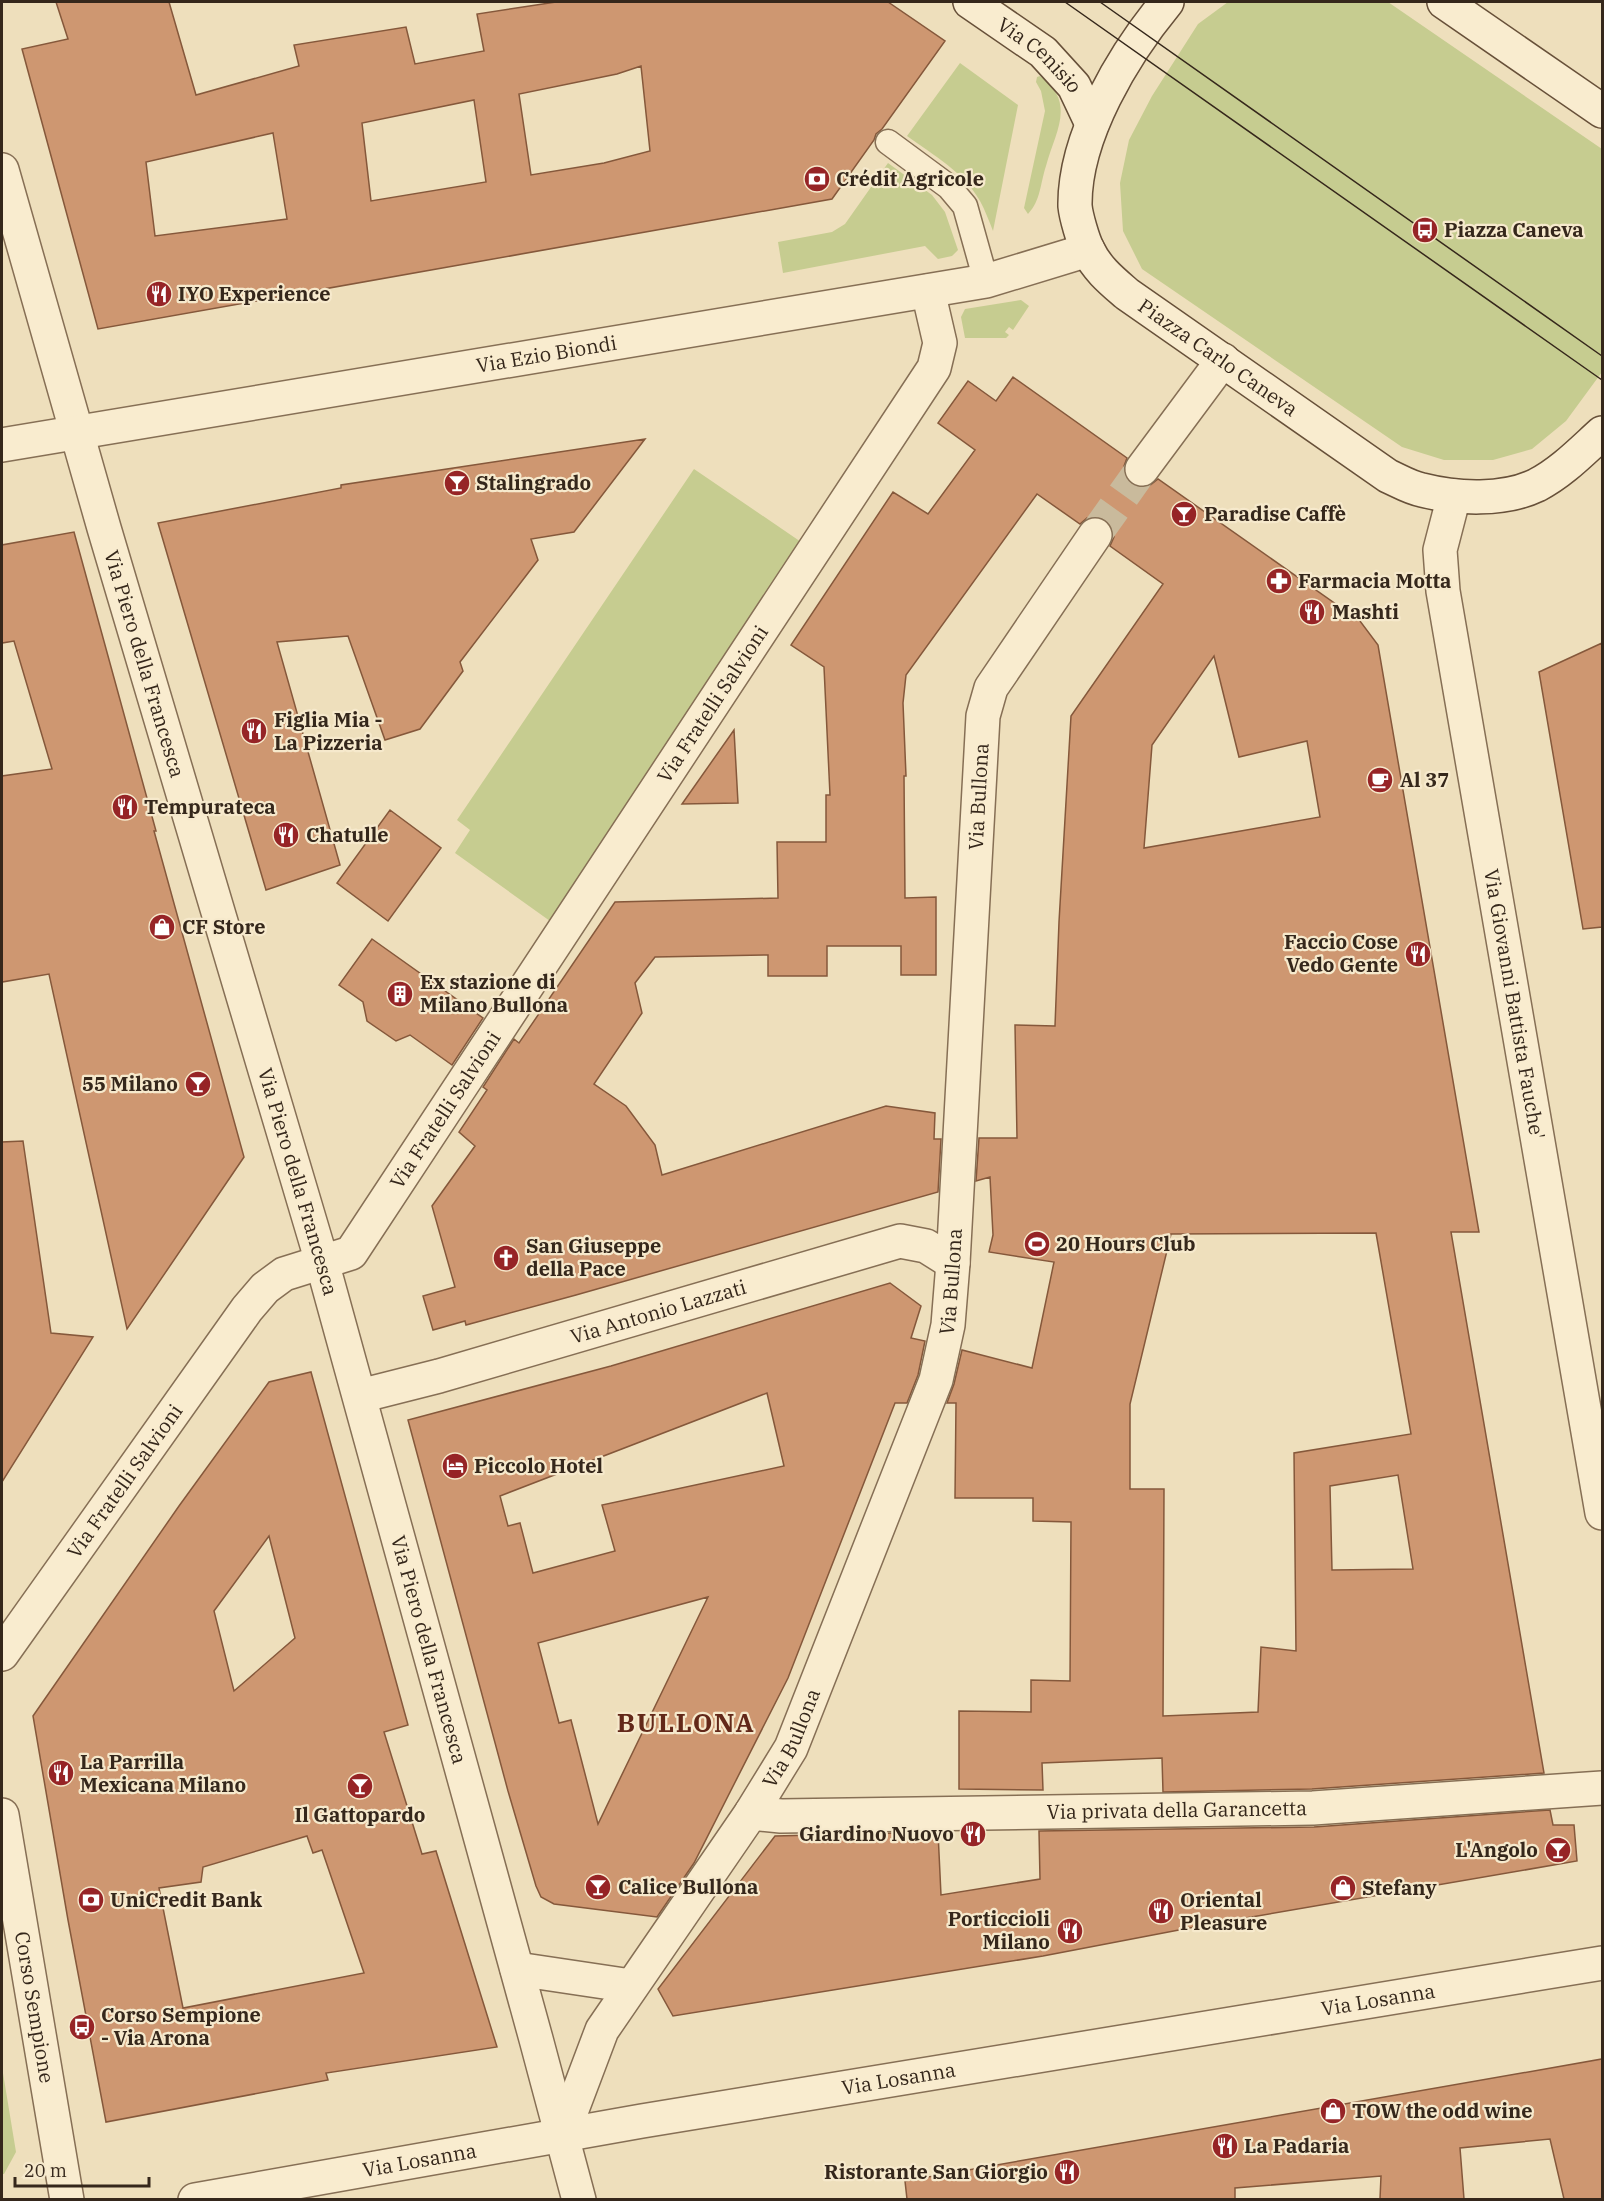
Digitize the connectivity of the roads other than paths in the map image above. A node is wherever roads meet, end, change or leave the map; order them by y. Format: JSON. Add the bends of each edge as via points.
{"nodes":[{"id":1,"x":970,"y":2,"type":"edge"},
{"id":2,"x":1167,"y":2,"type":"edge"},
{"id":3,"x":1444,"y":2,"type":"edge"},
{"id":4,"x":1602,"y":111,"type":"edge"},
{"id":5,"x":1092,"y":124,"type":"junction"},
{"id":6,"x":888,"y":142,"type":"dead end"},
{"id":7,"x":2,"y":170,"type":"edge"},
{"id":8,"x":1088,"y":250,"type":"junction"},
{"id":9,"x":986,"y":281,"type":"junction"},
{"id":10,"x":928,"y":291,"type":"junction"},
{"id":11,"x":1223,"y":360,"type":"junction"},
{"id":12,"x":78,"y":433,"type":"junction"},
{"id":13,"x":1602,"y":433,"type":"edge"},
{"id":14,"x":2,"y":445,"type":"edge"},
{"id":15,"x":1564,"y":467,"type":"junction"},
{"id":16,"x":1602,"y":467,"type":"edge"},
{"id":17,"x":1142,"y":469,"type":"tunnel mouth"},
{"id":18,"x":1454,"y":496,"type":"junction"},
{"id":19,"x":1095,"y":535,"type":"tunnel mouth"},
{"id":20,"x":322,"y":1262,"type":"junction"},
{"id":21,"x":953,"y":1263,"type":"junction"},
{"id":22,"x":360,"y":1396,"type":"junction"},
{"id":23,"x":1598,"y":1466,"type":"edge"},
{"id":24,"x":1602,"y":1513,"type":"edge"},
{"id":25,"x":2,"y":1654,"type":"edge"},
{"id":26,"x":1602,"y":1788,"type":"edge"},
{"id":27,"x":751,"y":1813,"type":"junction"},
{"id":28,"x":2,"y":1815,"type":"edge"},
{"id":29,"x":1602,"y":1963,"type":"edge"},
{"id":30,"x":517,"y":1969,"type":"junction"},
{"id":31,"x":631,"y":1986,"type":"junction"},
{"id":32,"x":562,"y":2136,"type":"junction"},
{"id":33,"x":67,"y":2199,"type":"edge"},
{"id":34,"x":195,"y":2199,"type":"edge"},
{"id":35,"x":579,"y":2199,"type":"edge"}],
"edges":[{"from":1,"to":5,"type":"street","name":"Via Cenisio","via":[[1042,52],[1074,86]]},
{"from":2,"to":5,"type":"street","name":"Piazza Carlo Caneva","via":[[1132,48]]},
{"from":3,"to":4,"type":"street"},
{"from":5,"to":8,"type":"street","name":"Piazza Carlo Caneva","via":[[1078,169],[1075,208]]},
{"from":6,"to":9,"type":"lane","via":[[949,187],[965,206]]},
{"from":7,"to":12,"type":"street","name":"Via Piero della Francesca"},
{"from":8,"to":9,"type":"street","name":"Via Ezio Biondi"},
{"from":8,"to":11,"type":"street","name":"Piazza Carlo Caneva","via":[[1112,282]]},
{"from":9,"to":10,"type":"street","name":"Via Ezio Biondi"},
{"from":10,"to":12,"type":"street","name":"Via Ezio Biondi"},
{"from":10,"to":20,"type":"street","name":"Via Fratelli Salvioni","via":[[940,343],[934,368],[351,1252]]},
{"from":11,"to":17,"type":"street"},
{"from":11,"to":18,"type":"street","name":"Piazza Carlo Caneva","via":[[1388,476],[1420,490]]},
{"from":12,"to":14,"type":"street","name":"Via Ezio Biondi"},
{"from":12,"to":20,"type":"street","name":"Via Piero della Francesca"},
{"from":13,"to":15,"type":"street","name":"Piazza Carlo Caneva"},
{"from":15,"to":16,"type":"street"},
{"from":15,"to":18,"type":"street","name":"Piazza Carlo Caneva","via":[[1536,485],[1501,495]]},
{"from":18,"to":23,"type":"street","name":"Via Giovanni Battista Fauche'","via":[[1440,550],[1443,591]]},
{"from":19,"to":21,"type":"street","name":"Via Bullona","via":[[991,688],[983,716]]},
{"from":20,"to":22,"type":"street","name":"Via Piero della Francesca"},
{"from":20,"to":25,"type":"street","name":"Via Fratelli Salvioni","via":[[284,1274],[247,1309]]},
{"from":21,"to":22,"type":"street","name":"Via Antonio Lazzati","via":[[926,1246],[900,1241]]},
{"from":21,"to":27,"type":"street","name":"Via Bullona","via":[[948,1324],[936,1380],[807,1713],[791,1749]]},
{"from":22,"to":30,"type":"street","name":"Via Piero della Francesca"},
{"from":23,"to":24,"type":"street","name":"Via Giovanni Battista Fauche'"},
{"from":26,"to":27,"type":"street","name":"Via privata della Garancetta","via":[[1313,1808],[781,1816]]},
{"from":27,"to":31,"type":"street","name":"Via Bullona"},
{"from":28,"to":33,"type":"street","name":"Corso Sempione"},
{"from":29,"to":32,"type":"street","name":"Via Losanna"},
{"from":30,"to":31,"type":"street"},
{"from":30,"to":32,"type":"street","name":"Via Piero della Francesca"},
{"from":31,"to":32,"type":"street","name":"Via Bullona","via":[[602,2030]]},
{"from":32,"to":34,"type":"street","name":"Via Losanna"},
{"from":32,"to":35,"type":"street","name":"Via Piero della Francesca"}]}
